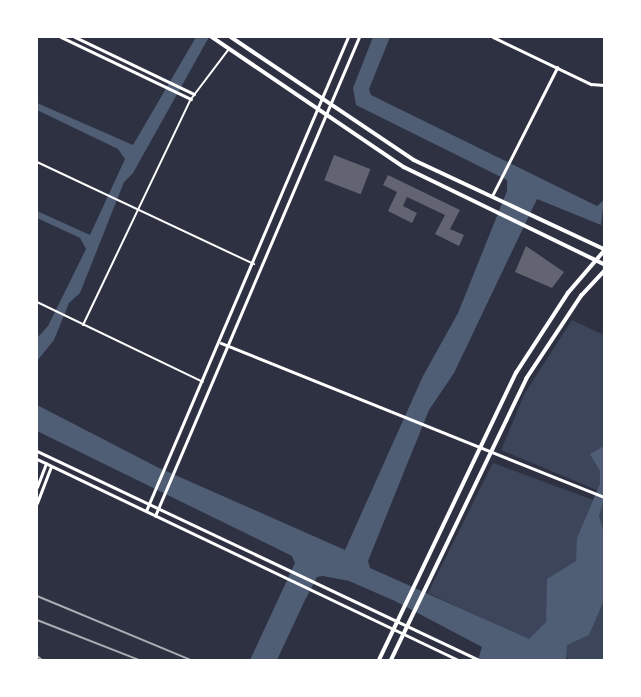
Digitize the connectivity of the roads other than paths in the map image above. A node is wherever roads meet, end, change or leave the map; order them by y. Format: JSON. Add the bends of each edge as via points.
{"nodes":[{"id":1,"x":61,"y":37,"type":"edge"},
{"id":2,"x":76,"y":37,"type":"edge"},
{"id":3,"x":212,"y":37,"type":"edge"},
{"id":4,"x":231,"y":37,"type":"edge"},
{"id":5,"x":241,"y":37,"type":"edge"},
{"id":6,"x":348,"y":37,"type":"edge"},
{"id":7,"x":359,"y":37,"type":"edge"},
{"id":8,"x":493,"y":37,"type":"edge"},
{"id":9,"x":238,"y":42,"type":"junction"},
{"id":10,"x":229,"y":49,"type":"junction"},
{"id":11,"x":557,"y":68,"type":"junction"},
{"id":12,"x":604,"y":85,"type":"edge"},
{"id":13,"x":194,"y":94,"type":"junction"},
{"id":14,"x":191,"y":99,"type":"junction"},
{"id":15,"x":321,"y":99,"type":"junction"},
{"id":16,"x":329,"y":104,"type":"junction"},
{"id":17,"x":317,"y":110,"type":"junction"},
{"id":18,"x":324,"y":115,"type":"junction"},
{"id":19,"x":37,"y":162,"type":"edge"},
{"id":20,"x":492,"y":197,"type":"junction"},
{"id":21,"x":137,"y":210,"type":"junction"},
{"id":22,"x":604,"y":250,"type":"edge"},
{"id":23,"x":596,"y":260,"type":"junction"},
{"id":24,"x":254,"y":264,"type":"junction"},
{"id":25,"x":604,"y":264,"type":"edge"},
{"id":26,"x":604,"y":271,"type":"edge"},
{"id":27,"x":37,"y":302,"type":"edge"},
{"id":28,"x":83,"y":324,"type":"junction"},
{"id":29,"x":221,"y":343,"type":"junction"},
{"id":30,"x":230,"y":346,"type":"junction"},
{"id":31,"x":203,"y":382,"type":"junction"},
{"id":32,"x":479,"y":447,"type":"junction"},
{"id":33,"x":37,"y":451,"type":"edge"},
{"id":34,"x":491,"y":452,"type":"junction"},
{"id":35,"x":37,"y":459,"type":"edge"},
{"id":36,"x":46,"y":464,"type":"junction"},
{"id":37,"x":52,"y":467,"type":"junction"},
{"id":38,"x":37,"y":487,"type":"edge"},
{"id":39,"x":604,"y":497,"type":"edge"},
{"id":40,"x":37,"y":503,"type":"edge"},
{"id":41,"x":150,"y":505,"type":"junction"},
{"id":42,"x":158,"y":509,"type":"junction"},
{"id":43,"x":146,"y":512,"type":"junction"},
{"id":44,"x":155,"y":516,"type":"junction"},
{"id":45,"x":396,"y":622,"type":"junction"},
{"id":46,"x":407,"y":626,"type":"junction"},
{"id":47,"x":393,"y":630,"type":"junction"},
{"id":48,"x":403,"y":635,"type":"junction"},
{"id":49,"x":379,"y":660,"type":"edge"},
{"id":50,"x":391,"y":660,"type":"edge"},
{"id":51,"x":459,"y":660,"type":"edge"},
{"id":52,"x":479,"y":660,"type":"edge"}],
"edges":[{"from":1,"to":14,"type":"main road"},
{"from":2,"to":13,"type":"main road"},
{"from":3,"to":10,"type":"main road"},
{"from":4,"to":9,"type":"main road"},
{"from":5,"to":9,"type":"street"},
{"from":6,"to":15,"type":"main road"},
{"from":7,"to":16,"type":"main road"},
{"from":8,"to":11,"type":"main road"},
{"from":9,"to":15,"type":"main road"},
{"from":10,"to":13,"type":"street"},
{"from":10,"to":17,"type":"main road"},
{"from":11,"to":12,"type":"main road"},
{"from":11,"to":20,"type":"main road"},
{"from":13,"to":14,"type":"street"},
{"from":14,"to":21,"type":"street"},
{"from":15,"to":16,"type":"main road"},
{"from":15,"to":17,"type":"main road"},
{"from":16,"to":18,"type":"main road"},
{"from":16,"to":20,"type":"main road","via":[[414,160]]},
{"from":17,"to":18,"type":"main road"},
{"from":17,"to":24,"type":"main road"},
{"from":18,"to":23,"type":"main road","via":[[404,167]]},
{"from":18,"to":30,"type":"main road"},
{"from":19,"to":21,"type":"street"},
{"from":20,"to":22,"type":"main road"},
{"from":21,"to":24,"type":"street"},
{"from":21,"to":28,"type":"street"},
{"from":22,"to":23,"type":"main road"},
{"from":23,"to":25,"type":"main road"},
{"from":23,"to":32,"type":"main road","via":[[516,373]]},
{"from":24,"to":29,"type":"main road"},
{"from":26,"to":34,"type":"main road","via":[[581,296],[526,379]]},
{"from":27,"to":28,"type":"street"},
{"from":28,"to":31,"type":"street"},
{"from":29,"to":30,"type":"main road"},
{"from":29,"to":31,"type":"main road"},
{"from":30,"to":32,"type":"main road"},
{"from":30,"to":42,"type":"main road"},
{"from":31,"to":41,"type":"main road"},
{"from":32,"to":34,"type":"main road"},
{"from":32,"to":45,"type":"main road"},
{"from":33,"to":41,"type":"main road"},
{"from":34,"to":39,"type":"main road"},
{"from":34,"to":46,"type":"main road"},
{"from":35,"to":36,"type":"main road"},
{"from":36,"to":37,"type":"main road"},
{"from":36,"to":38,"type":"main road"},
{"from":37,"to":40,"type":"main road"},
{"from":37,"to":43,"type":"main road"},
{"from":41,"to":42,"type":"main road"},
{"from":41,"to":43,"type":"main road"},
{"from":42,"to":44,"type":"main road"},
{"from":42,"to":45,"type":"main road"},
{"from":43,"to":44,"type":"main road"},
{"from":44,"to":47,"type":"main road"},
{"from":45,"to":46,"type":"main road"},
{"from":45,"to":47,"type":"main road"},
{"from":46,"to":48,"type":"main road"},
{"from":46,"to":52,"type":"main road"},
{"from":47,"to":48,"type":"main road"},
{"from":47,"to":49,"type":"main road"},
{"from":48,"to":50,"type":"main road"},
{"from":48,"to":51,"type":"main road"}]}
